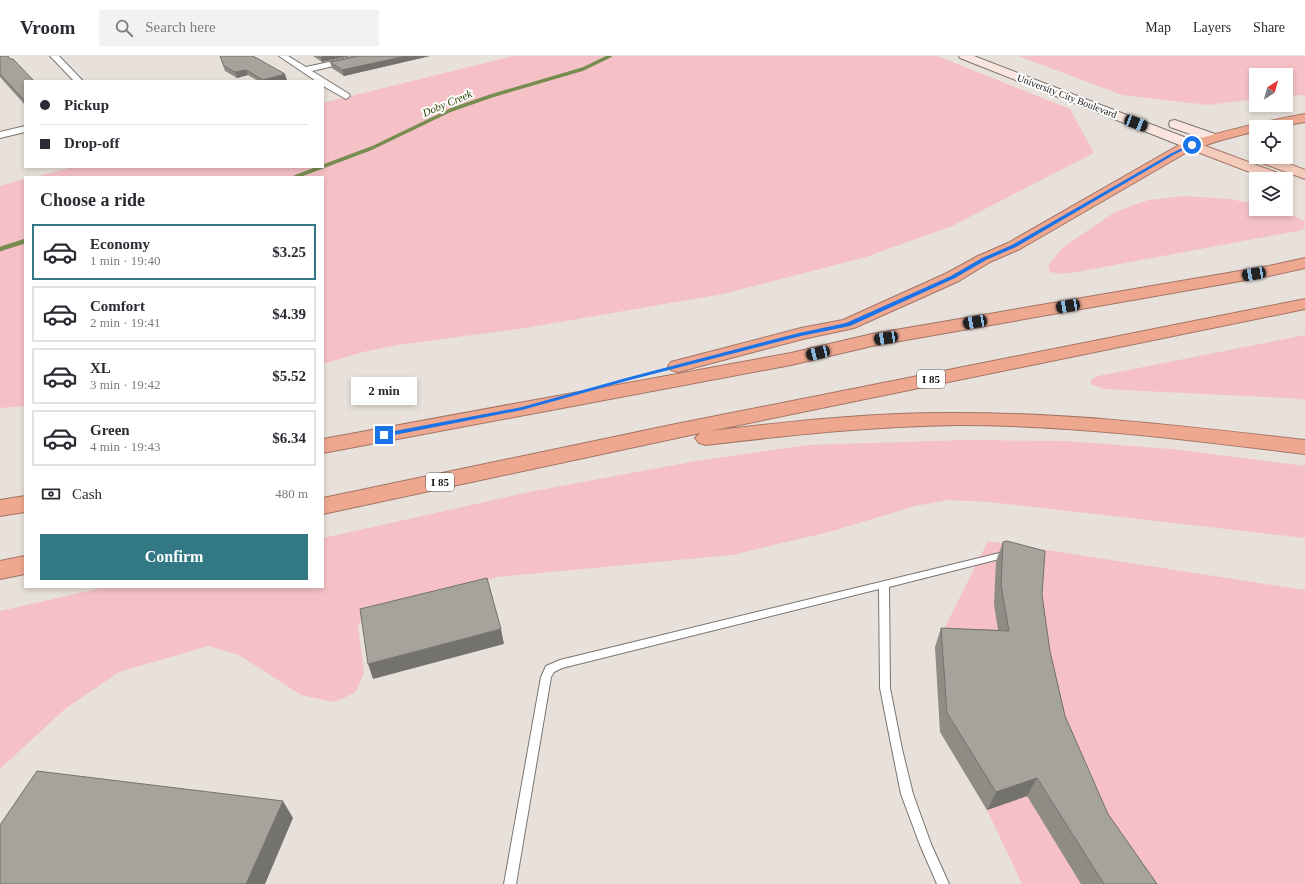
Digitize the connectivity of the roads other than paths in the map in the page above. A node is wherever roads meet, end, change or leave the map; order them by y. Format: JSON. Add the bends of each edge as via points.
{"nodes":[{"id":1,"x":54,"y":56,"type":"edge"},
{"id":2,"x":283,"y":56,"type":"edge"},
{"id":3,"x":368,"y":56,"type":"edge"},
{"id":4,"x":964,"y":56,"type":"edge"},
{"id":5,"x":305,"y":70,"type":"junction"},
{"id":6,"x":78,"y":80,"type":"edge"},
{"id":7,"x":321,"y":80,"type":"edge"},
{"id":8,"x":324,"y":82,"type":"edge"},
{"id":9,"x":346,"y":96,"type":"dead end"},
{"id":10,"x":1305,"y":118,"type":"edge"},
{"id":11,"x":1163,"y":119,"type":"dead end"},
{"id":12,"x":1293,"y":120,"type":"edge"},
{"id":13,"x":24,"y":129,"type":"edge"},
{"id":14,"x":1249,"y":129,"type":"edge"},
{"id":15,"x":0,"y":135,"type":"edge"},
{"id":16,"x":1213,"y":138,"type":"junction"},
{"id":17,"x":1192,"y":145,"type":"junction"},
{"id":18,"x":1235,"y":147,"type":"dead end"},
{"id":19,"x":1278,"y":164,"type":"edge"},
{"id":20,"x":1263,"y":172,"type":"edge"},
{"id":21,"x":1305,"y":175,"type":"edge"},
{"id":22,"x":1293,"y":184,"type":"edge"},
{"id":23,"x":1305,"y":188,"type":"edge"},
{"id":24,"x":1305,"y":263,"type":"edge"},
{"id":25,"x":1305,"y":304,"type":"edge"},
{"id":26,"x":522,"y":409,"type":"junction"},
{"id":27,"x":324,"y":446,"type":"edge"},
{"id":28,"x":1305,"y":447,"type":"edge"},
{"id":29,"x":558,"y":456,"type":"junction"},
{"id":30,"x":24,"y":504,"type":"edge"},
{"id":31,"x":324,"y":506,"type":"edge"},
{"id":32,"x":0,"y":508,"type":"edge"},
{"id":33,"x":1020,"y":555,"type":"edge"},
{"id":34,"x":24,"y":566,"type":"edge"},
{"id":35,"x":0,"y":570,"type":"edge"},
{"id":36,"x":884,"y":584,"type":"junction"},
{"id":37,"x":510,"y":884,"type":"edge"},
{"id":38,"x":943,"y":884,"type":"edge"}],
"edges":[{"from":1,"to":6,"type":"street"},
{"from":2,"to":5,"type":"street"},
{"from":3,"to":5,"type":"street"},
{"from":4,"to":17,"type":"main road","name":"University City Boulevard"},
{"from":5,"to":7,"type":"street"},
{"from":8,"to":9,"type":"street"},
{"from":10,"to":12,"type":"highway"},
{"from":11,"to":16,"type":"main road"},
{"from":13,"to":15,"type":"street"},
{"from":14,"to":16,"type":"highway"},
{"from":16,"to":17,"type":"highway"},
{"from":16,"to":18,"type":"main road"},
{"from":17,"to":20,"type":"main road","name":"University City Boulevard"},
{"from":17,"to":26,"type":"highway","via":[[1014,246],[947,280],[848,324],[800,334]]},
{"from":19,"to":21,"type":"main road"},
{"from":22,"to":23,"type":"main road"},
{"from":24,"to":26,"type":"highway","via":[[872,340],[791,359]]},
{"from":25,"to":29,"type":"highway","number":"I 85"},
{"from":26,"to":27,"type":"highway"},
{"from":28,"to":29,"type":"highway","via":[[1047,421],[958,419],[806,426]]},
{"from":29,"to":31,"type":"highway","number":"I 85"},
{"from":30,"to":32,"type":"highway"},
{"from":33,"to":36,"type":"lane","via":[[1008,554],[986,558]]},
{"from":34,"to":35,"type":"highway"},
{"from":36,"to":37,"type":"lane","via":[[560,664],[550,669],[546,677]]},
{"from":36,"to":38,"type":"lane","via":[[886,688],[897,749],[907,794]]}]}
